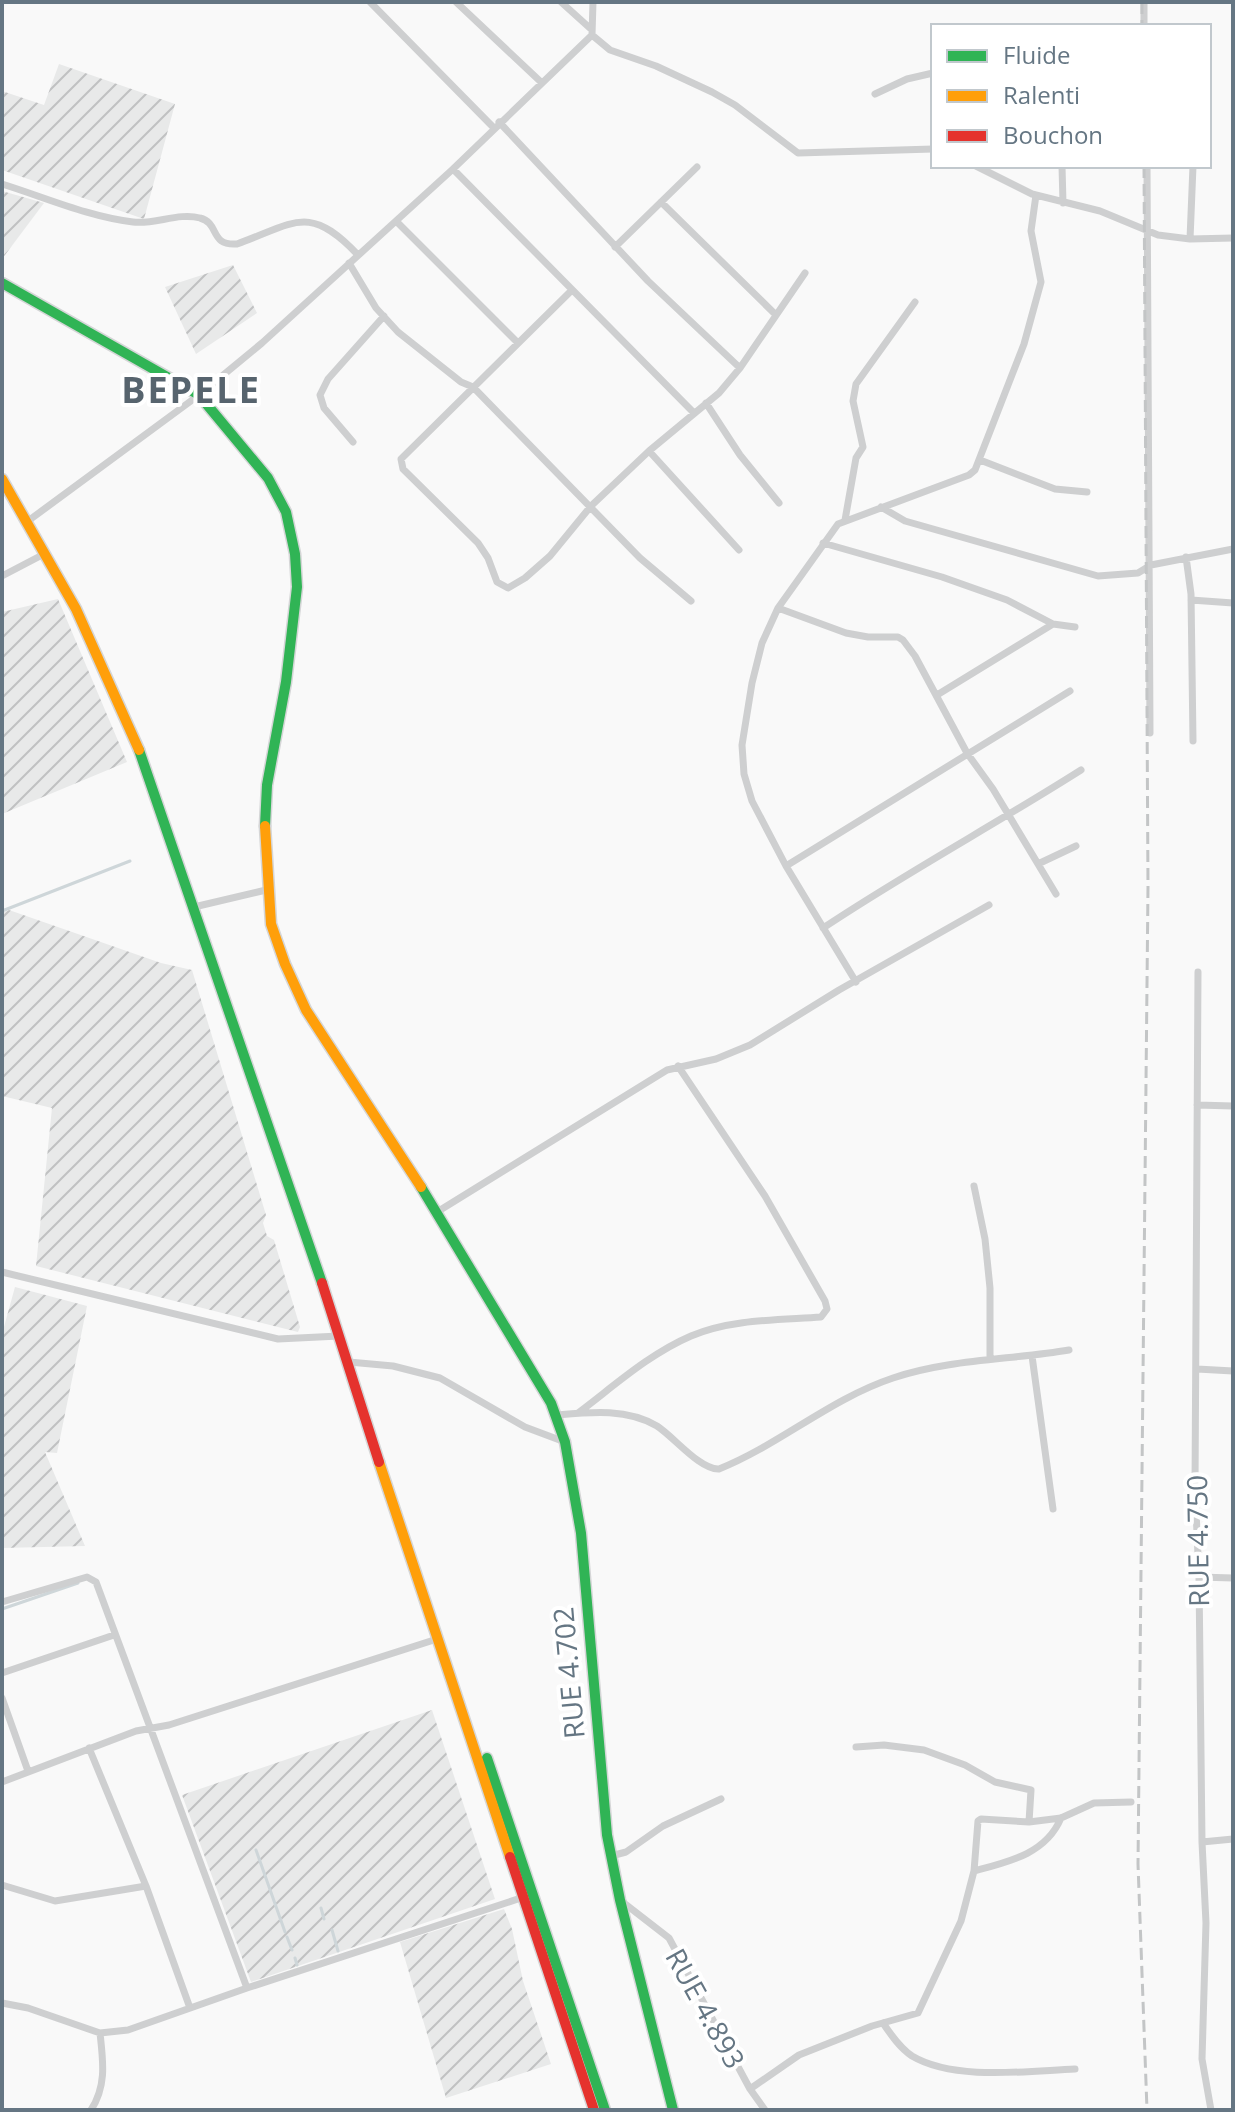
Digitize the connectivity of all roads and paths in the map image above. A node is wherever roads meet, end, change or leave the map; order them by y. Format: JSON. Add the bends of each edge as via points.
{"nodes":[{"id":1,"x":370,"y":2,"type":"edge"},
{"id":2,"x":456,"y":2,"type":"edge"},
{"id":3,"x":561,"y":2,"type":"edge"},
{"id":4,"x":593,"y":2,"type":"edge"},
{"id":5,"x":1144,"y":2,"type":"edge"},
{"id":6,"x":1144,"y":24,"type":"edge"},
{"id":7,"x":592,"y":32,"type":"junction"},
{"id":8,"x":931,"y":73,"type":"edge"},
{"id":9,"x":542,"y":83,"type":"junction"},
{"id":10,"x":875,"y":94,"type":"dead end"},
{"id":11,"x":497,"y":125,"type":"junction"},
{"id":12,"x":931,"y":149,"type":"edge"},
{"id":13,"x":697,"y":167,"type":"dead end"},
{"id":14,"x":980,"y":168,"type":"edge"},
{"id":15,"x":1062,"y":168,"type":"edge"},
{"id":16,"x":1147,"y":168,"type":"edge"},
{"id":17,"x":1193,"y":168,"type":"edge"},
{"id":18,"x":453,"y":169,"type":"junction"},
{"id":19,"x":2,"y":184,"type":"edge"},
{"id":20,"x":1036,"y":195,"type":"junction"},
{"id":21,"x":661,"y":202,"type":"junction"},
{"id":22,"x":1063,"y":203,"type":"junction"},
{"id":23,"x":396,"y":221,"type":"junction"},
{"id":24,"x":1148,"y":230,"type":"junction"},
{"id":25,"x":1233,"y":238,"type":"edge"},
{"id":26,"x":1190,"y":239,"type":"junction"},
{"id":27,"x":615,"y":247,"type":"junction"},
{"id":28,"x":358,"y":255,"type":"junction"},
{"id":29,"x":349,"y":263,"type":"junction"},
{"id":30,"x":805,"y":273,"type":"dead end"},
{"id":31,"x":2,"y":283,"type":"edge"},
{"id":32,"x":572,"y":290,"type":"junction"},
{"id":33,"x":915,"y":302,"type":"dead end"},
{"id":34,"x":776,"y":315,"type":"junction"},
{"id":35,"x":384,"y":316,"type":"junction"},
{"id":36,"x":518,"y":343,"type":"junction"},
{"id":37,"x":740,"y":368,"type":"junction"},
{"id":38,"x":473,"y":387,"type":"junction"},
{"id":39,"x":199,"y":395,"type":"junction"},
{"id":40,"x":706,"y":403,"type":"junction"},
{"id":41,"x":694,"y":413,"type":"junction"},
{"id":42,"x":353,"y":442,"type":"dead end"},
{"id":43,"x":649,"y":451,"type":"junction"},
{"id":44,"x":980,"y":460,"type":"junction"},
{"id":45,"x":2,"y":479,"type":"edge"},
{"id":46,"x":1087,"y":492,"type":"dead end"},
{"id":47,"x":779,"y":503,"type":"dead end"},
{"id":48,"x":591,"y":506,"type":"junction"},
{"id":49,"x":881,"y":507,"type":"junction"},
{"id":50,"x":845,"y":520,"type":"junction"},
{"id":51,"x":28,"y":521,"type":"junction"},
{"id":52,"x":823,"y":543,"type":"junction"},
{"id":53,"x":1233,"y":549,"type":"edge"},
{"id":54,"x":739,"y":550,"type":"dead end"},
{"id":55,"x":47,"y":552,"type":"junction"},
{"id":56,"x":1186,"y":557,"type":"junction"},
{"id":57,"x":1151,"y":565,"type":"junction"},
{"id":58,"x":2,"y":576,"type":"edge"},
{"id":59,"x":1191,"y":600,"type":"junction"},
{"id":60,"x":691,"y":601,"type":"dead end"},
{"id":61,"x":1233,"y":603,"type":"edge"},
{"id":62,"x":778,"y":608,"type":"junction"},
{"id":63,"x":1053,"y":624,"type":"junction"},
{"id":64,"x":1075,"y":627,"type":"dead end"},
{"id":65,"x":1070,"y":691,"type":"dead end"},
{"id":66,"x":937,"y":695,"type":"junction"},
{"id":67,"x":1150,"y":733,"type":"dead end"},
{"id":68,"x":1193,"y":741,"type":"dead end"},
{"id":69,"x":967,"y":753,"type":"junction"},
{"id":70,"x":1081,"y":770,"type":"dead end"},
{"id":71,"x":1009,"y":816,"type":"junction"},
{"id":72,"x":1076,"y":846,"type":"dead end"},
{"id":73,"x":1040,"y":863,"type":"junction"},
{"id":74,"x":786,"y":866,"type":"junction"},
{"id":75,"x":266,"y":890,"type":"junction"},
{"id":76,"x":1056,"y":894,"type":"dead end"},
{"id":77,"x":989,"y":905,"type":"dead end"},
{"id":78,"x":193,"y":907,"type":"junction"},
{"id":79,"x":823,"y":928,"type":"junction"},
{"id":80,"x":1198,"y":972,"type":"dead end"},
{"id":81,"x":856,"y":982,"type":"junction"},
{"id":82,"x":678,"y":1066,"type":"junction"},
{"id":83,"x":1197,"y":1105,"type":"junction"},
{"id":84,"x":1233,"y":1106,"type":"edge"},
{"id":85,"x":974,"y":1186,"type":"dead end"},
{"id":86,"x":437,"y":1212,"type":"junction"},
{"id":87,"x":2,"y":1272,"type":"edge"},
{"id":88,"x":339,"y":1336,"type":"junction"},
{"id":89,"x":1069,"y":1350,"type":"dead end"},
{"id":90,"x":1032,"y":1356,"type":"junction"},
{"id":91,"x":990,"y":1358,"type":"junction"},
{"id":92,"x":351,"y":1368,"type":"junction"},
{"id":93,"x":1197,"y":1369,"type":"junction"},
{"id":94,"x":1233,"y":1371,"type":"edge"},
{"id":95,"x":578,"y":1413,"type":"junction"},
{"id":96,"x":557,"y":1415,"type":"junction"},
{"id":97,"x":565,"y":1442,"type":"junction"},
{"id":98,"x":1053,"y":1509,"type":"dead end"},
{"id":99,"x":1199,"y":1577,"type":"junction"},
{"id":100,"x":1233,"y":1578,"type":"edge"},
{"id":101,"x":2,"y":1602,"type":"edge"},
{"id":102,"x":114,"y":1635,"type":"junction"},
{"id":103,"x":437,"y":1639,"type":"junction"},
{"id":104,"x":2,"y":1673,"type":"edge"},
{"id":105,"x":2,"y":1698,"type":"edge"},
{"id":106,"x":466,"y":1709,"type":"junction"},
{"id":107,"x":152,"y":1728,"type":"junction"},
{"id":108,"x":856,"y":1747,"type":"dead end"},
{"id":109,"x":89,"y":1748,"type":"junction"},
{"id":110,"x":28,"y":1771,"type":"junction"},
{"id":111,"x":2,"y":1782,"type":"edge"},
{"id":112,"x":721,"y":1799,"type":"dead end"},
{"id":113,"x":1131,"y":1802,"type":"dead end"},
{"id":114,"x":1061,"y":1818,"type":"junction"},
{"id":115,"x":1029,"y":1822,"type":"junction"},
{"id":116,"x":1233,"y":1839,"type":"edge"},
{"id":117,"x":1202,"y":1842,"type":"junction"},
{"id":118,"x":611,"y":1856,"type":"junction"},
{"id":119,"x":974,"y":1871,"type":"junction"},
{"id":120,"x":2,"y":1885,"type":"edge"},
{"id":121,"x":146,"y":1886,"type":"junction"},
{"id":122,"x":524,"y":1897,"type":"junction"},
{"id":123,"x":620,"y":1900,"type":"junction"},
{"id":124,"x":247,"y":1988,"type":"junction"},
{"id":125,"x":2,"y":2003,"type":"edge"},
{"id":126,"x":190,"y":2008,"type":"junction"},
{"id":127,"x":883,"y":2023,"type":"junction"},
{"id":128,"x":100,"y":2033,"type":"junction"},
{"id":129,"x":576,"y":2038,"type":"junction"},
{"id":130,"x":1075,"y":2069,"type":"dead end"},
{"id":131,"x":750,"y":2089,"type":"junction"},
{"id":132,"x":91,"y":2110,"type":"edge"},
{"id":133,"x":594,"y":2110,"type":"edge"},
{"id":134,"x":605,"y":2110,"type":"edge"},
{"id":135,"x":673,"y":2110,"type":"edge"},
{"id":136,"x":765,"y":2110,"type":"edge"},
{"id":137,"x":1211,"y":2110,"type":"edge"}],
"edges":[{"from":1,"to":11,"type":"street"},
{"from":2,"to":9,"type":"street"},
{"from":3,"to":7,"type":"street"},
{"from":4,"to":7,"type":"street"},
{"from":5,"to":6,"type":"street"},
{"from":7,"to":9,"type":"street"},
{"from":7,"to":12,"type":"street","via":[[610,50],[735,105],[798,153]]},
{"from":8,"to":10,"type":"street"},
{"from":9,"to":11,"type":"street"},
{"from":11,"to":18,"type":"street"},
{"from":11,"to":27,"type":"street"},
{"from":13,"to":21,"type":"street"},
{"from":14,"to":20,"type":"street"},
{"from":15,"to":22,"type":"street"},
{"from":16,"to":24,"type":"street"},
{"from":17,"to":26,"type":"street"},
{"from":18,"to":23,"type":"street"},
{"from":18,"to":32,"type":"street"},
{"from":19,"to":28,"type":"street","via":[[113,219],[137,223],[200,218],[226,245],[299,221],[317,222]]},
{"from":20,"to":22,"type":"street"},
{"from":20,"to":44,"type":"street","via":[[1031,231],[1041,282],[1024,344]]},
{"from":21,"to":27,"type":"street"},
{"from":21,"to":34,"type":"street"},
{"from":22,"to":24,"type":"street"},
{"from":23,"to":28,"type":"street"},
{"from":23,"to":36,"type":"street"},
{"from":24,"to":26,"type":"street"},
{"from":24,"to":57,"type":"street"},
{"from":25,"to":26,"type":"street"},
{"from":27,"to":37,"type":"street"},
{"from":28,"to":29,"type":"street"},
{"from":29,"to":35,"type":"street"},
{"from":29,"to":39,"type":"street"},
{"from":30,"to":34,"type":"street"},
{"from":31,"to":39,"type":"main road"},
{"from":32,"to":36,"type":"street"},
{"from":32,"to":41,"type":"street"},
{"from":33,"to":50,"type":"street","via":[[856,384],[853,401],[863,447],[856,458]]},
{"from":34,"to":37,"type":"street"},
{"from":35,"to":38,"type":"street"},
{"from":35,"to":42,"type":"street","via":[[320,395],[324,408]]},
{"from":36,"to":38,"type":"street"},
{"from":37,"to":40,"type":"street"},
{"from":38,"to":48,"type":"street"},
{"from":38,"to":48,"type":"street","via":[[400,464],[478,543],[497,582],[508,588],[525,578]]},
{"from":39,"to":51,"type":"street"},
{"from":39,"to":75,"type":"main road","name":"RUE 4.702","via":[[268,478],[286,512],[295,554],[294,617],[267,785]]},
{"from":40,"to":41,"type":"street"},
{"from":40,"to":47,"type":"street"},
{"from":41,"to":43,"type":"street"},
{"from":43,"to":48,"type":"street"},
{"from":43,"to":54,"type":"street"},
{"from":44,"to":46,"type":"street","via":[[1055,489]]},
{"from":44,"to":49,"type":"street","via":[[969,475]]},
{"from":45,"to":51,"type":"main road"},
{"from":48,"to":60,"type":"street"},
{"from":49,"to":50,"type":"street"},
{"from":49,"to":57,"type":"street","via":[[916,524],[1098,576],[1138,573]]},
{"from":50,"to":52,"type":"street"},
{"from":51,"to":55,"type":"main road"},
{"from":52,"to":62,"type":"street"},
{"from":52,"to":63,"type":"street","via":[[942,577],[1007,600]]},
{"from":53,"to":56,"type":"street"},
{"from":55,"to":58,"type":"street"},
{"from":55,"to":78,"type":"main road","via":[[110,676]]},
{"from":56,"to":57,"type":"street"},
{"from":56,"to":59,"type":"street"},
{"from":57,"to":67,"type":"street"},
{"from":59,"to":61,"type":"street"},
{"from":59,"to":68,"type":"street"},
{"from":62,"to":66,"type":"street","via":[[846,633],[900,638]]},
{"from":62,"to":74,"type":"street","via":[[762,643],[742,745],[752,801]]},
{"from":63,"to":64,"type":"street"},
{"from":63,"to":66,"type":"street"},
{"from":65,"to":69,"type":"street"},
{"from":66,"to":69,"type":"street"},
{"from":69,"to":71,"type":"street"},
{"from":69,"to":74,"type":"street"},
{"from":70,"to":71,"type":"street"},
{"from":71,"to":73,"type":"street"},
{"from":71,"to":79,"type":"street"},
{"from":72,"to":73,"type":"street"},
{"from":73,"to":76,"type":"street"},
{"from":74,"to":79,"type":"street"},
{"from":75,"to":78,"type":"street"},
{"from":75,"to":86,"type":"main road","name":"RUE 4.702","via":[[271,924],[306,1010]]},
{"from":77,"to":81,"type":"street"},
{"from":78,"to":88,"type":"main road"},
{"from":79,"to":81,"type":"street"},
{"from":80,"to":83,"type":"street","name":"RUE 4.750"},
{"from":81,"to":82,"type":"street","via":[[750,1045]]},
{"from":82,"to":86,"type":"street"},
{"from":82,"to":95,"type":"street","via":[[765,1196],[827,1309],[821,1317],[761,1321],[691,1336],[639,1366]]},
{"from":83,"to":84,"type":"street"},
{"from":83,"to":93,"type":"street","name":"RUE 4.750"},
{"from":85,"to":91,"type":"street","via":[[990,1288]]},
{"from":86,"to":96,"type":"main road","name":"RUE 4.702"},
{"from":87,"to":88,"type":"street","via":[[278,1339]]},
{"from":88,"to":92,"type":"main road"},
{"from":89,"to":90,"type":"street"},
{"from":90,"to":91,"type":"street"},
{"from":90,"to":98,"type":"street"},
{"from":91,"to":95,"type":"street","via":[[891,1378],[719,1469],[705,1466],[655,1425],[598,1411]]},
{"from":92,"to":97,"type":"street","via":[[393,1366],[440,1378],[525,1427]]},
{"from":92,"to":103,"type":"main road"},
{"from":92,"to":106,"type":"main road","via":[[370,1406]]},
{"from":93,"to":94,"type":"street"},
{"from":93,"to":99,"type":"street","name":"RUE 4.750"},
{"from":95,"to":96,"type":"street"},
{"from":96,"to":97,"type":"main road","name":"RUE 4.702"},
{"from":97,"to":118,"type":"main road","name":"RUE 4.702","via":[[581,1533]]},
{"from":99,"to":100,"type":"street"},
{"from":99,"to":117,"type":"street","name":"RUE 4.750"},
{"from":101,"to":102,"type":"street","via":[[93,1577]]},
{"from":102,"to":104,"type":"street"},
{"from":102,"to":107,"type":"street"},
{"from":103,"to":106,"type":"main road"},
{"from":103,"to":107,"type":"street"},
{"from":105,"to":110,"type":"street"},
{"from":106,"to":122,"type":"main road"},
{"from":106,"to":129,"type":"main road"},
{"from":107,"to":109,"type":"street"},
{"from":107,"to":124,"type":"street"},
{"from":108,"to":115,"type":"street","via":[[924,1750],[995,1782],[1031,1790]]},
{"from":109,"to":110,"type":"street"},
{"from":109,"to":121,"type":"street"},
{"from":110,"to":111,"type":"street"},
{"from":112,"to":118,"type":"street"},
{"from":113,"to":114,"type":"street","via":[[1094,1803]]},
{"from":114,"to":115,"type":"street"},
{"from":114,"to":119,"type":"street","via":[[1050,1838],[1023,1857]]},
{"from":115,"to":119,"type":"street","via":[[978,1821]]},
{"from":116,"to":117,"type":"street"},
{"from":117,"to":137,"type":"street","name":"RUE 4.750","via":[[1202,2059]]},
{"from":118,"to":123,"type":"main road","name":"RUE 4.702"},
{"from":119,"to":127,"type":"street","via":[[961,1921],[921,2009]]},
{"from":120,"to":121,"type":"street","via":[[55,1901]]},
{"from":121,"to":126,"type":"street"},
{"from":122,"to":124,"type":"street"},
{"from":122,"to":129,"type":"main road"},
{"from":123,"to":131,"type":"street","name":"RUE 4.893","via":[[669,1938]]},
{"from":123,"to":135,"type":"main road","name":"RUE 4.702"},
{"from":124,"to":126,"type":"street"},
{"from":125,"to":128,"type":"street"},
{"from":126,"to":128,"type":"street","via":[[128,2030]]},
{"from":127,"to":130,"type":"street","via":[[909,2054],[941,2068]]},
{"from":127,"to":131,"type":"street","via":[[799,2055]]},
{"from":128,"to":132,"type":"street","via":[[103,2083]]},
{"from":129,"to":133,"type":"main road"},
{"from":129,"to":134,"type":"main road"},
{"from":131,"to":136,"type":"street","name":"RUE 4.893"}]}
